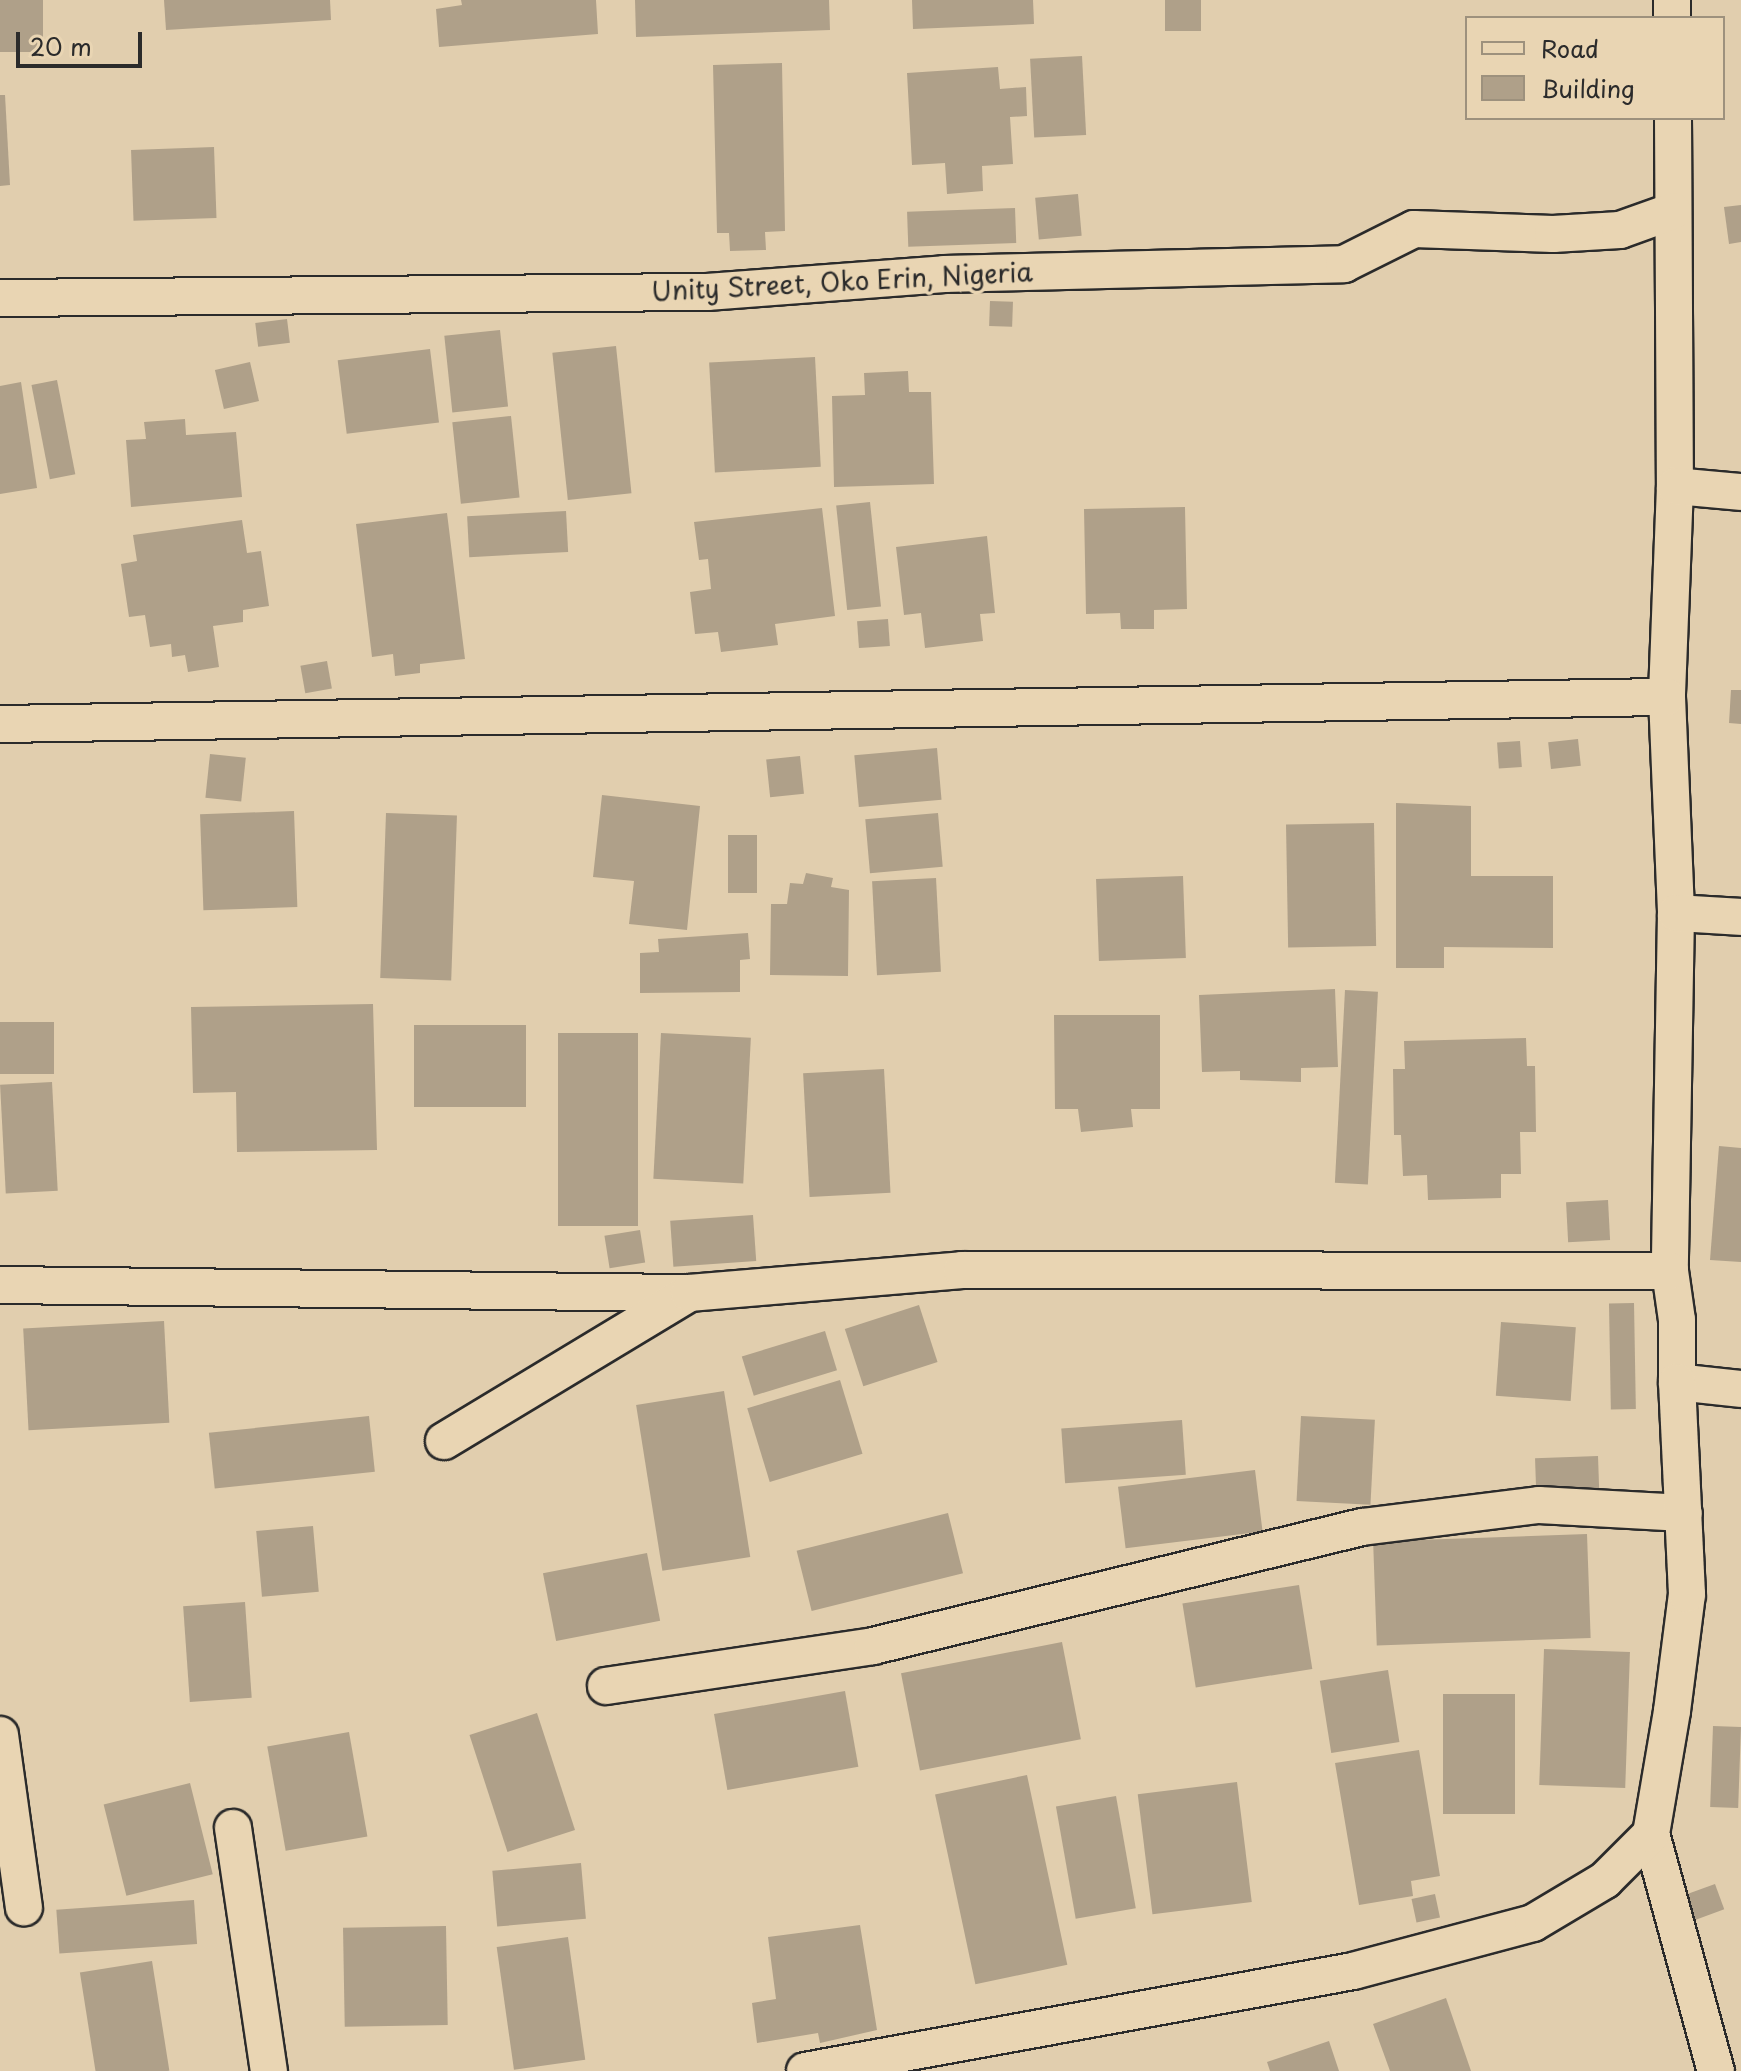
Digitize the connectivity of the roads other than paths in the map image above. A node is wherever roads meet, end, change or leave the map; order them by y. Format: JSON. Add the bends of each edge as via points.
{"nodes":[{"id":1,"x":1673,"y":120,"type":"edge"},
{"id":2,"x":1673,"y":211,"type":"junction"},
{"id":3,"x":0,"y":298,"type":"edge"},
{"id":4,"x":1675,"y":486,"type":"junction"},
{"id":5,"x":1741,"y":492,"type":"edge"},
{"id":6,"x":1667,"y":697,"type":"junction"},
{"id":7,"x":0,"y":724,"type":"edge"},
{"id":8,"x":1676,"y":913,"type":"junction"},
{"id":9,"x":1741,"y":917,"type":"edge"},
{"id":10,"x":1670,"y":1271,"type":"junction"},
{"id":11,"x":0,"y":1285,"type":"edge"},
{"id":12,"x":689,"y":1293,"type":"junction"},
{"id":13,"x":1677,"y":1382,"type":"junction"},
{"id":14,"x":1741,"y":1389,"type":"edge"},
{"id":15,"x":444,"y":1441,"type":"dead end"},
{"id":16,"x":1684,"y":1513,"type":"junction"},
{"id":17,"x":606,"y":1686,"type":"dead end"},
{"id":18,"x":0,"y":1735,"type":"edge"},
{"id":19,"x":233,"y":1828,"type":"dead end"},
{"id":20,"x":1651,"y":1834,"type":"junction"},
{"id":21,"x":24,"y":1907,"type":"dead end"},
{"id":22,"x":1741,"y":2067,"type":"edge"},
{"id":23,"x":269,"y":2071,"type":"edge"},
{"id":24,"x":805,"y":2071,"type":"edge"},
{"id":25,"x":1716,"y":2071,"type":"edge"},
{"id":26,"x":1730,"y":2071,"type":"edge"}],
"edges":[{"from":1,"to":2,"type":"street"},
{"from":2,"to":3,"type":"street","name":"Unity Street, Oko Erin, Nigeria","via":[[1620,230],[1567,234],[1414,229],[1344,264],[944,274],[707,292]]},
{"from":2,"to":4,"type":"street"},
{"from":4,"to":5,"type":"street"},
{"from":4,"to":6,"type":"street"},
{"from":6,"to":7,"type":"street"},
{"from":6,"to":8,"type":"street"},
{"from":8,"to":9,"type":"street"},
{"from":8,"to":10,"type":"street"},
{"from":10,"to":12,"type":"street","via":[[962,1270]]},
{"from":10,"to":13,"type":"street"},
{"from":11,"to":12,"type":"street"},
{"from":12,"to":15,"type":"street"},
{"from":13,"to":14,"type":"street"},
{"from":13,"to":16,"type":"street"},
{"from":16,"to":17,"type":"street","via":[[1539,1505],[1362,1527],[873,1646]]},
{"from":16,"to":20,"type":"street","via":[[1687,1594]]},
{"from":18,"to":21,"type":"street"},
{"from":19,"to":23,"type":"street"},
{"from":20,"to":24,"type":"street","via":[[1605,1880],[1533,1923],[1353,1971]]},
{"from":20,"to":25,"type":"street"},
{"from":22,"to":26,"type":"street"}]}
